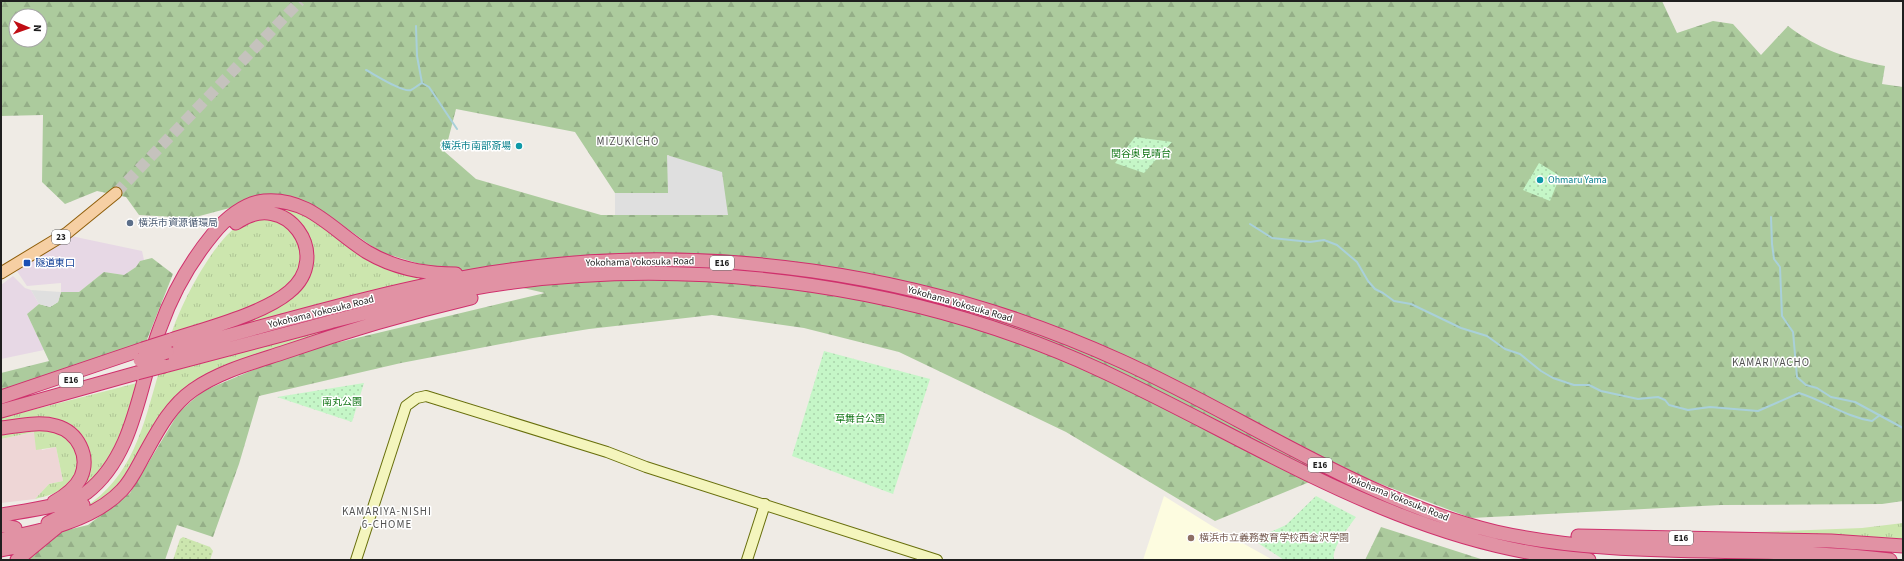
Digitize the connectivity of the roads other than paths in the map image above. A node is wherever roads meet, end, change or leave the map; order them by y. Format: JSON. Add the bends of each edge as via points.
{"nodes":[{"id":1,"x":116,"y":193,"type":"tunnel mouth"},
{"id":2,"x":1,"y":273,"type":"edge"},
{"id":3,"x":491,"y":273,"type":"junction"},
{"id":4,"x":655,"y":274,"type":"junction"},
{"id":5,"x":169,"y":346,"type":"junction"},
{"id":6,"x":1,"y":398,"type":"edge"},
{"id":7,"x":1,"y":411,"type":"edge"},
{"id":8,"x":1,"y":428,"type":"edge"},
{"id":9,"x":766,"y":504,"type":"junction"},
{"id":10,"x":49,"y":506,"type":"junction"},
{"id":11,"x":1,"y":508,"type":"edge"},
{"id":12,"x":30,"y":510,"type":"junction"},
{"id":13,"x":1,"y":515,"type":"edge"},
{"id":14,"x":1,"y":521,"type":"edge"},
{"id":15,"x":1460,"y":522,"type":"junction"},
{"id":16,"x":1,"y":525,"type":"edge"},
{"id":17,"x":16,"y":528,"type":"junction"},
{"id":18,"x":1,"y":531,"type":"edge"},
{"id":19,"x":35,"y":535,"type":"junction"},
{"id":20,"x":1,"y":539,"type":"edge"},
{"id":21,"x":1,"y":544,"type":"edge"},
{"id":22,"x":1903,"y":546,"type":"edge"},
{"id":23,"x":1,"y":550,"type":"edge"},
{"id":24,"x":1519,"y":550,"type":"junction"},
{"id":25,"x":18,"y":554,"type":"edge"},
{"id":26,"x":1,"y":557,"type":"edge"},
{"id":27,"x":356,"y":560,"type":"edge"},
{"id":28,"x":748,"y":560,"type":"edge"},
{"id":29,"x":937,"y":560,"type":"edge"},
{"id":30,"x":1565,"y":560,"type":"edge"},
{"id":31,"x":1589,"y":560,"type":"edge"},
{"id":32,"x":1890,"y":560,"type":"edge"}],
"edges":[{"from":1,"to":2,"type":"main road","number":"23","via":[[67,233]]},
{"from":3,"to":5,"type":"highway","name":"Yokohama Yokosuka Road","number":"E16"},
{"from":3,"to":10,"type":"highway","via":[[437,274],[389,263],[366,251],[330,223],[302,206],[275,201],[248,205],[220,226],[203,246],[174,292],[152,350],[128,434],[114,462],[106,474],[86,492],[67,503]]},
{"from":3,"to":15,"type":"highway","name":"Yokohama Yokosuka Road","number":"E16","via":[[590,262],[688,261],[782,267],[835,274],[956,301],[1057,335],[1120,360],[1340,474]]},
{"from":4,"to":7,"type":"highway","name":"Yokohama Yokosuka Road","number":"E16","bridge":true,"via":[[617,274],[511,282],[404,302]]},
{"from":4,"to":19,"type":"highway","via":[[495,292],[354,329],[228,372],[194,389],[171,410],[123,489],[100,508],[82,518]]},
{"from":4,"to":24,"type":"highway","name":"Yokohama Yokosuka Road","number":"E16","via":[[755,279],[812,286],[898,302],[1019,336],[1135,386],[1354,497],[1435,528]]},
{"from":5,"to":6,"type":"highway","name":"Yokohama Yokosuka Road","number":"E16","bridge":true,"via":[[61,383]]},
{"from":5,"to":19,"type":"highway","via":[[253,311],[290,292],[300,280],[307,255],[306,244],[292,222],[276,214],[253,214],[235,224],[210,249],[172,315],[136,436],[120,469],[91,500]]},
{"from":8,"to":10,"type":"highway","via":[[55,425],[64,428],[78,440],[84,459],[80,477],[67,494]]},
{"from":9,"to":27,"type":"street","via":[[426,396],[417,398],[406,406]]},
{"from":9,"to":28,"type":"street"},
{"from":9,"to":29,"type":"street"},
{"from":10,"to":12,"type":"highway"},
{"from":11,"to":12,"type":"highway"},
{"from":12,"to":13,"type":"highway"},
{"from":12,"to":14,"type":"highway","via":[[23,517]]},
{"from":15,"to":22,"type":"highway","number":"E16","via":[[1588,537],[1825,540]]},
{"from":15,"to":32,"type":"highway","name":"Yokohama Yokosuka Road","number":"E16","via":[[1530,539],[1613,548],[1811,553]]},
{"from":16,"to":17,"type":"highway"},
{"from":17,"to":18,"type":"highway"},
{"from":17,"to":19,"type":"highway"},
{"from":19,"to":20,"type":"highway"},
{"from":19,"to":21,"type":"highway"},
{"from":19,"to":25,"type":"highway"},
{"from":23,"to":25,"type":"highway"},
{"from":24,"to":30,"type":"highway","number":"E16"},
{"from":24,"to":31,"type":"highway","name":"Yokohama Yokosuka Road","number":"E16"},
{"from":25,"to":26,"type":"highway"}]}
